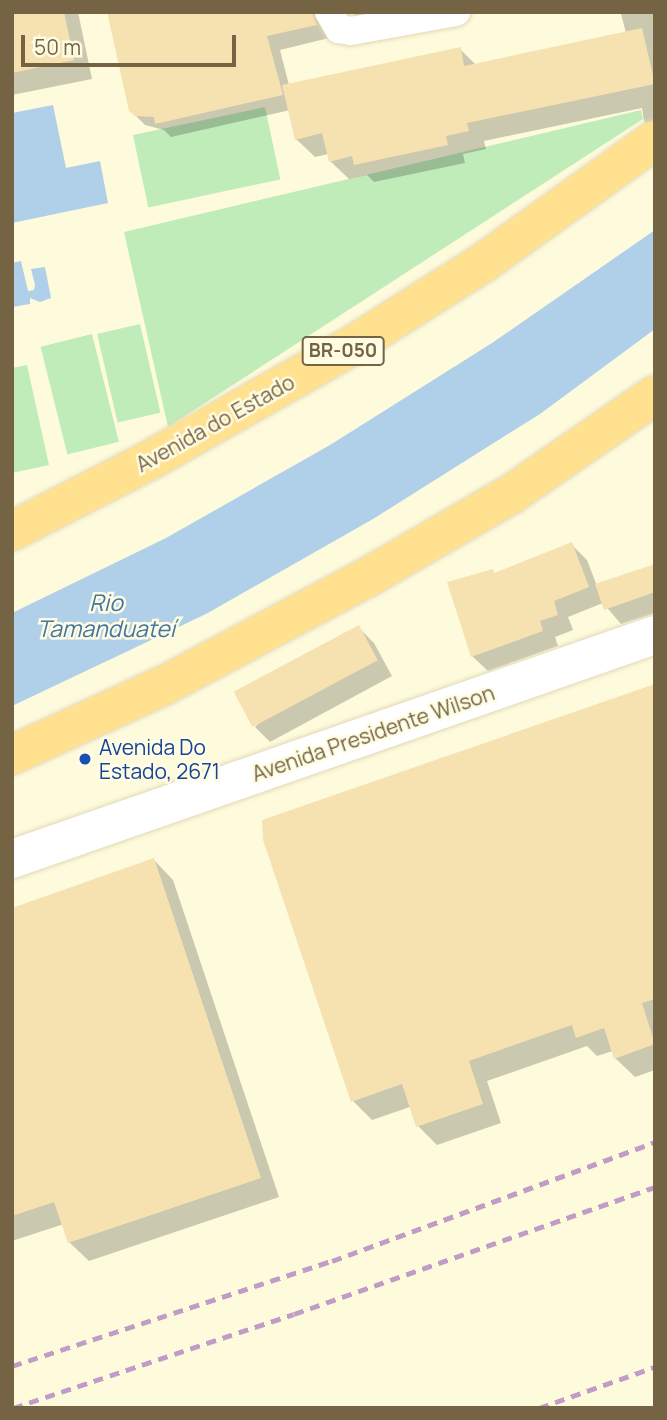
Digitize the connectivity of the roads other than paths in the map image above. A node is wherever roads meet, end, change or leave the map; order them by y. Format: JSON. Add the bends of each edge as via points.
{"nodes":[{"id":1,"x":329,"y":12,"type":"edge"},
{"id":2,"x":456,"y":12,"type":"edge"},
{"id":3,"x":655,"y":140,"type":"edge"},
{"id":4,"x":655,"y":395,"type":"edge"},
{"id":5,"x":12,"y":531,"type":"edge"},
{"id":6,"x":655,"y":635,"type":"edge"},
{"id":7,"x":12,"y":755,"type":"edge"},
{"id":8,"x":12,"y":859,"type":"edge"}],
"edges":[{"from":1,"to":2,"type":"street","via":[[339,29],[351,31]]},
{"from":3,"to":5,"type":"highway","name":"Avenida do Estado","number":"BR-050","via":[[483,263],[350,347],[152,459]]},
{"from":4,"to":7,"type":"highway","via":[[509,495],[370,576],[163,686]]},
{"from":6,"to":8,"type":"main road","name":"Avenida Presidente Wilson"}]}
